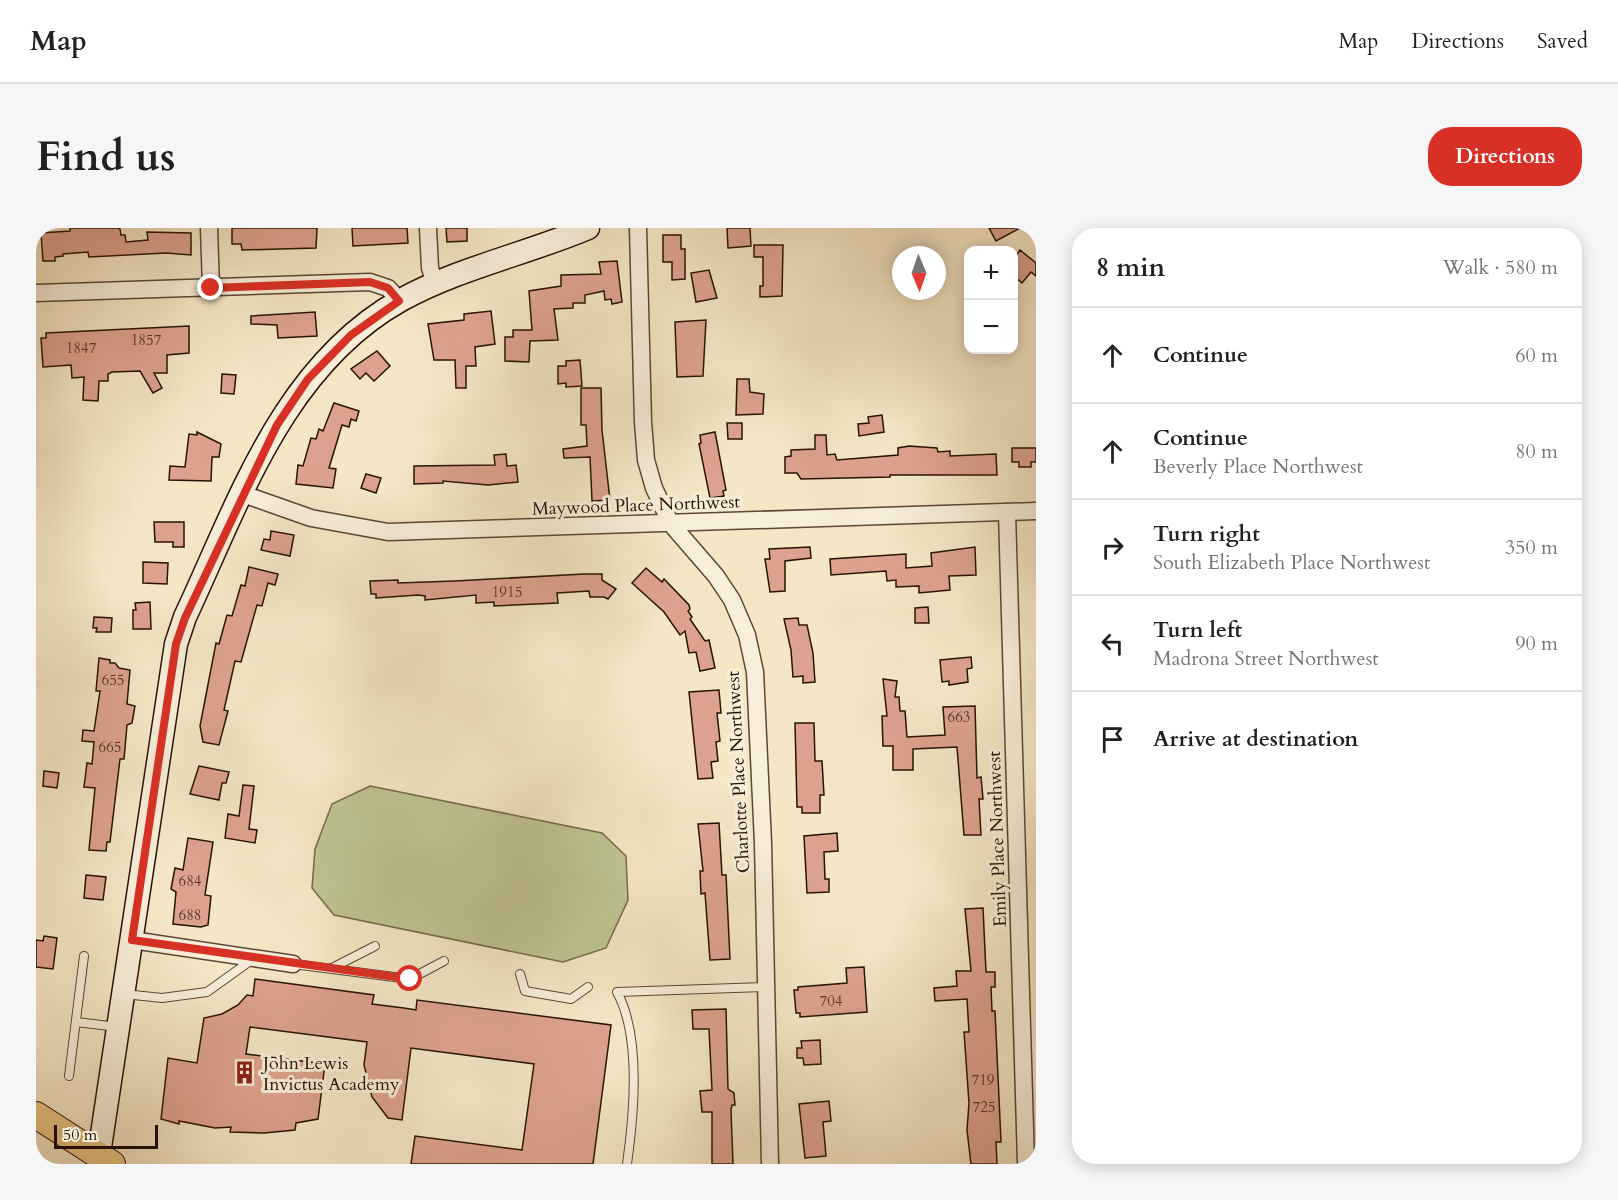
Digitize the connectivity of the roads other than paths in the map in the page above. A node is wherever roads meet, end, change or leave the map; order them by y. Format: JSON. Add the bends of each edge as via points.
{"nodes":[{"id":1,"x":209,"y":228,"type":"edge"},
{"id":2,"x":428,"y":228,"type":"edge"},
{"id":3,"x":588,"y":228,"type":"edge"},
{"id":4,"x":638,"y":228,"type":"edge"},
{"id":5,"x":435,"y":284,"type":"junction"},
{"id":6,"x":211,"y":288,"type":"junction"},
{"id":7,"x":36,"y":293,"type":"edge"},
{"id":8,"x":399,"y":301,"type":"junction"},
{"id":9,"x":243,"y":494,"type":"junction"},
{"id":10,"x":1007,"y":512,"type":"junction"},
{"id":11,"x":1036,"y":512,"type":"edge"},
{"id":12,"x":671,"y":524,"type":"junction"},
{"id":13,"x":132,"y":940,"type":"junction"},
{"id":14,"x":375,"y":946,"type":"dead end"},
{"id":15,"x":84,"y":956,"type":"dead end"},
{"id":16,"x":253,"y":959,"type":"junction"},
{"id":17,"x":444,"y":961,"type":"dead end"},
{"id":18,"x":293,"y":964,"type":"joint"},
{"id":19,"x":331,"y":969,"type":"junction"},
{"id":20,"x":520,"y":974,"type":"dead end"},
{"id":21,"x":588,"y":987,"type":"dead end"},
{"id":22,"x":765,"y":987,"type":"junction"},
{"id":23,"x":124,"y":994,"type":"junction"},
{"id":24,"x":76,"y":1022,"type":"junction"},
{"id":25,"x":118,"y":1028,"type":"junction"},
{"id":26,"x":69,"y":1076,"type":"dead end"},
{"id":27,"x":36,"y":1115,"type":"edge"},
{"id":28,"x":103,"y":1161,"type":"edge"},
{"id":29,"x":627,"y":1164,"type":"edge"},
{"id":30,"x":770,"y":1164,"type":"edge"},
{"id":31,"x":1026,"y":1164,"type":"edge"}],
"edges":[{"from":1,"to":6,"type":"street"},
{"from":2,"to":5,"type":"street"},
{"from":3,"to":5,"type":"street"},
{"from":4,"to":12,"type":"street","name":"Charlotte Place Northwest","via":[[646,459]]},
{"from":5,"to":8,"type":"street"},
{"from":6,"to":7,"type":"street"},
{"from":6,"to":8,"type":"street","via":[[370,282],[388,288]]},
{"from":8,"to":9,"type":"street","via":[[351,335],[308,379],[277,425]]},
{"from":9,"to":12,"type":"street","name":"Maywood Place Northwest","via":[[311,518],[388,532]]},
{"from":9,"to":13,"type":"street","via":[[176,644]]},
{"from":10,"to":11,"type":"street","name":"Maywood Place Northwest"},
{"from":10,"to":12,"type":"street","name":"Maywood Place Northwest"},
{"from":10,"to":31,"type":"street","name":"Emily Place Northwest"},
{"from":12,"to":22,"type":"street","name":"Charlotte Place Northwest","via":[[732,600],[747,634],[755,672]]},
{"from":13,"to":16,"type":"street"},
{"from":13,"to":23,"type":"street"},
{"from":14,"to":19,"type":"lane"},
{"from":15,"to":24,"type":"lane"},
{"from":16,"to":18,"type":"street"},
{"from":16,"to":23,"type":"lane","via":[[207,992],[162,998]]},
{"from":17,"to":19,"type":"lane","via":[[410,979]]},
{"from":18,"to":19,"type":"lane"},
{"from":20,"to":21,"type":"lane","via":[[525,991],[571,999]]},
{"from":22,"to":29,"type":"lane","via":[[617,992],[628,1011],[635,1109]]},
{"from":22,"to":30,"type":"street","name":"Charlotte Place Northwest"},
{"from":23,"to":25,"type":"street"},
{"from":24,"to":25,"type":"lane"},
{"from":24,"to":26,"type":"lane"},
{"from":25,"to":28,"type":"street"},
{"from":27,"to":28,"type":"main road"}]}
